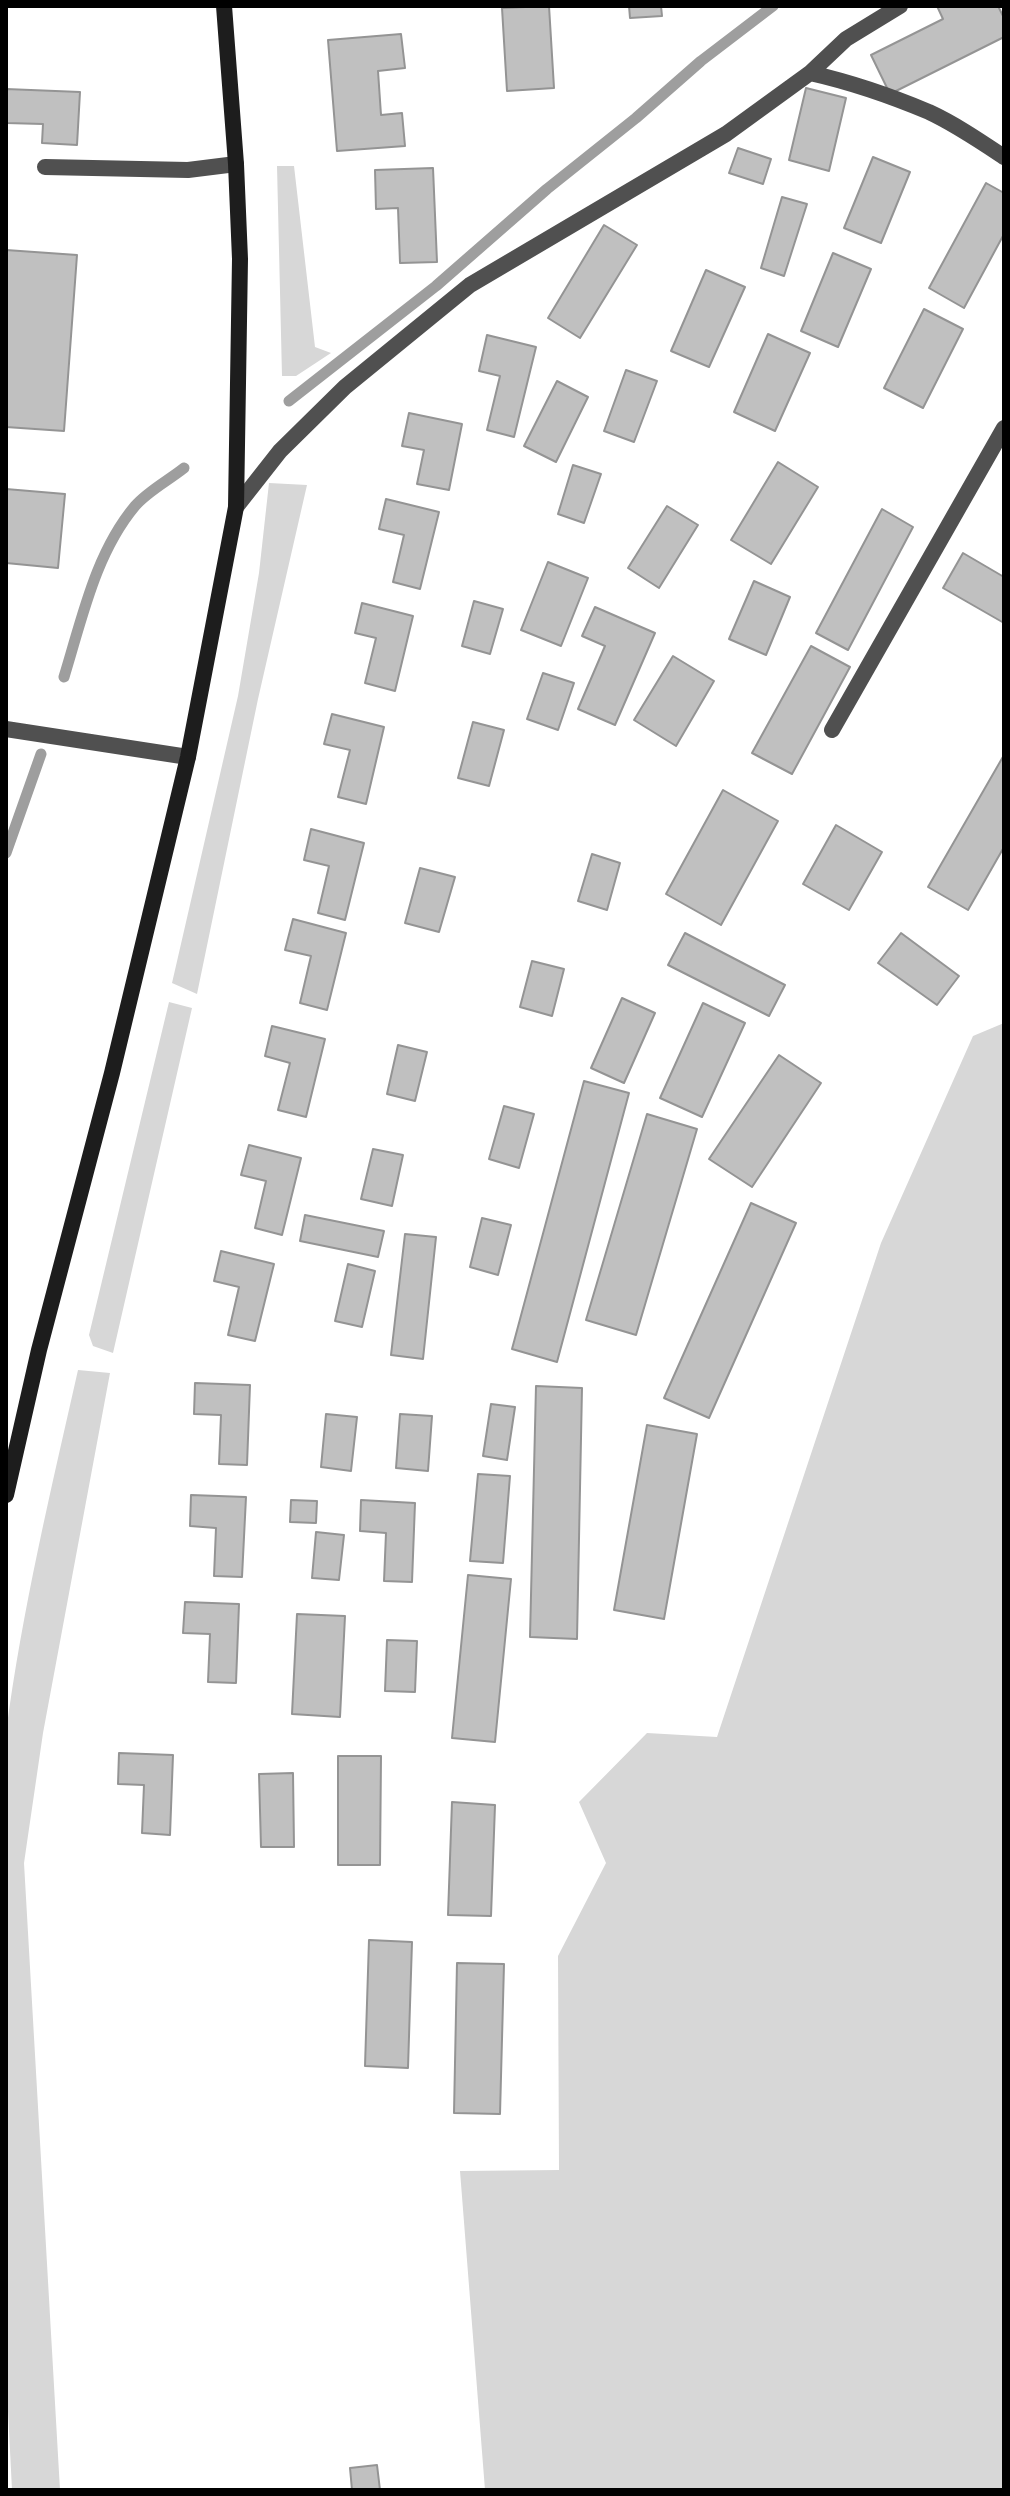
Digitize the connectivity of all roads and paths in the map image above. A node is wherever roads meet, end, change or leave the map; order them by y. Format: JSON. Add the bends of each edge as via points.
{"nodes":[{"id":1,"x":224,"y":6,"type":"edge"},
{"id":2,"x":900,"y":6,"type":"edge"},
{"id":3,"x":810,"y":73,"type":"junction"},
{"id":4,"x":1004,"y":157,"type":"edge"},
{"id":5,"x":236,"y":164,"type":"junction"},
{"id":6,"x":45,"y":167,"type":"dead end"},
{"id":7,"x":1004,"y":428,"type":"edge"},
{"id":8,"x":236,"y":507,"type":"junction"},
{"id":9,"x":6,"y":729,"type":"edge"},
{"id":10,"x":832,"y":730,"type":"dead end"},
{"id":11,"x":188,"y":757,"type":"junction"},
{"id":12,"x":6,"y":1495,"type":"edge"}],
"edges":[{"from":1,"to":5,"type":"main road"},
{"from":2,"to":3,"type":"street","via":[[846,39]]},
{"from":3,"to":4,"type":"street","via":[[929,112]]},
{"from":3,"to":8,"type":"street","via":[[726,134],[470,285],[345,387],[280,451]]},
{"from":5,"to":6,"type":"street","via":[[188,170]]},
{"from":5,"to":8,"type":"main road"},
{"from":7,"to":10,"type":"street"},
{"from":8,"to":11,"type":"main road"},
{"from":9,"to":11,"type":"street"},
{"from":11,"to":12,"type":"main road"}]}
